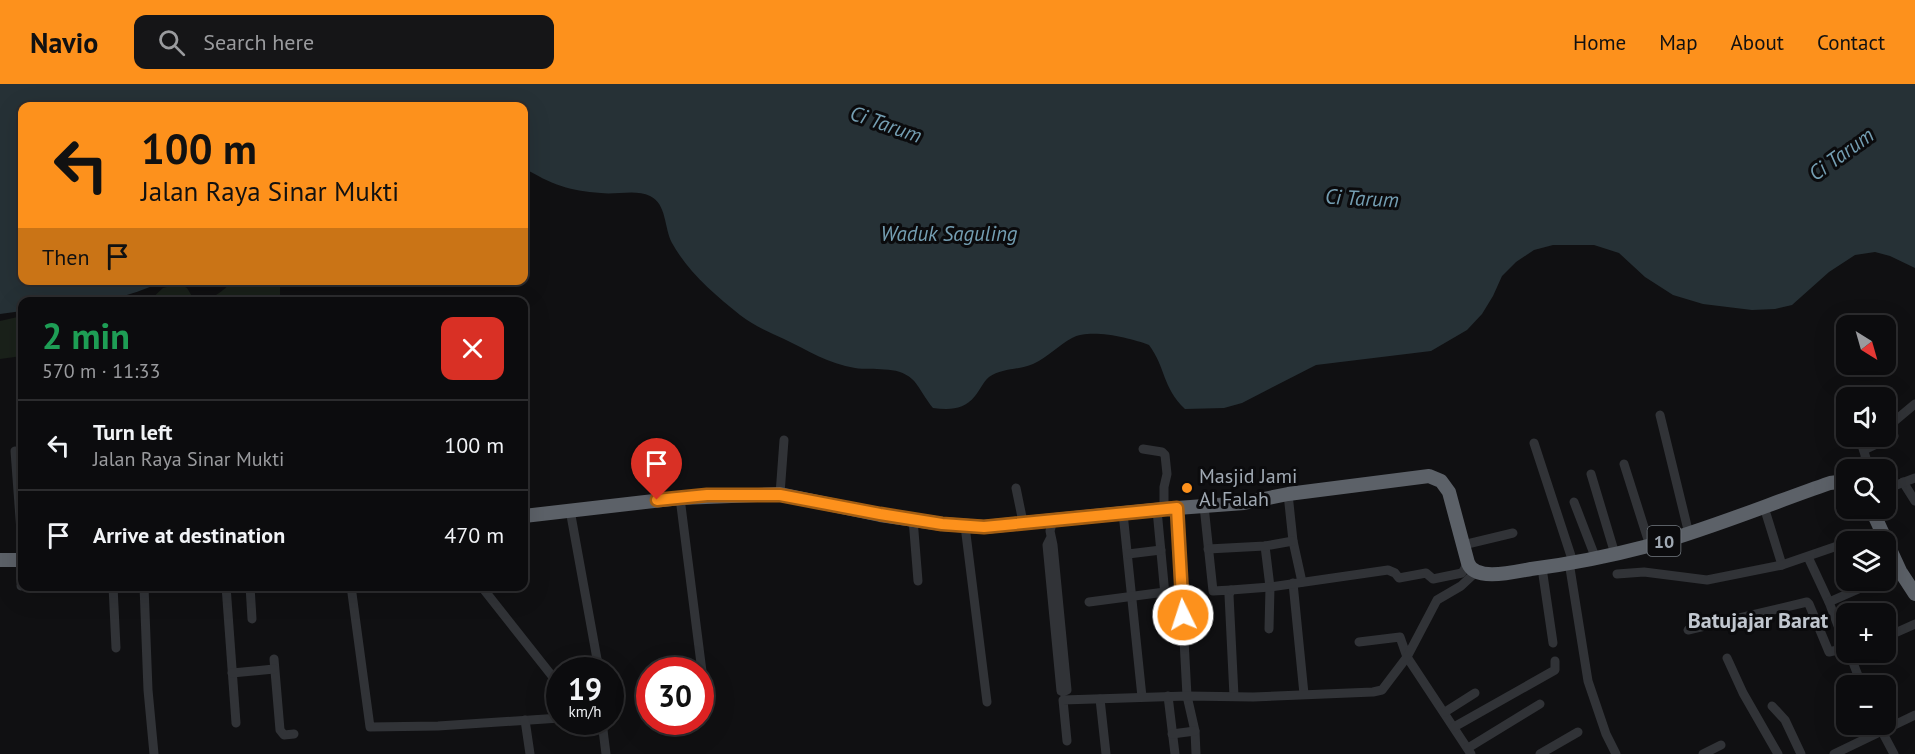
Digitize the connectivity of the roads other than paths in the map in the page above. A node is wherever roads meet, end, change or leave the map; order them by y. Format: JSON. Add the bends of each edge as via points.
{"nodes":[{"id":1,"x":1915,"y":404,"type":"edge"},
{"id":2,"x":1660,"y":415,"type":"dead end"},
{"id":3,"x":784,"y":440,"type":"dead end"},
{"id":4,"x":1534,"y":444,"type":"dead end"},
{"id":5,"x":1863,"y":447,"type":"edge"},
{"id":6,"x":1143,"y":449,"type":"dead end"},
{"id":7,"x":1864,"y":450,"type":"junction"},
{"id":8,"x":15,"y":451,"type":"dead end"},
{"id":9,"x":1865,"y":459,"type":"edge"},
{"id":10,"x":1624,"y":465,"type":"dead end"},
{"id":11,"x":1591,"y":474,"type":"dead end"},
{"id":12,"x":1915,"y":478,"type":"edge"},
{"id":13,"x":1836,"y":481,"type":"edge"},
{"id":14,"x":1903,"y":482,"type":"junction"},
{"id":15,"x":1896,"y":485,"type":"edge"},
{"id":16,"x":1016,"y":488,"type":"dead end"},
{"id":17,"x":18,"y":491,"type":"edge"},
{"id":18,"x":1288,"y":494,"type":"junction"},
{"id":19,"x":780,"y":495,"type":"junction"},
{"id":20,"x":680,"y":498,"type":"junction"},
{"id":21,"x":1915,"y":501,"type":"edge"},
{"id":22,"x":1575,"y":502,"type":"dead end"},
{"id":23,"x":1204,"y":506,"type":"junction"},
{"id":24,"x":1764,"y":507,"type":"junction"},
{"id":25,"x":1166,"y":509,"type":"junction"},
{"id":26,"x":570,"y":510,"type":"junction"},
{"id":27,"x":1123,"y":513,"type":"junction"},
{"id":28,"x":528,"y":515,"type":"edge"},
{"id":29,"x":913,"y":519,"type":"junction"},
{"id":30,"x":1876,"y":519,"type":"edge"},
{"id":31,"x":1053,"y":520,"type":"junction"},
{"id":32,"x":1023,"y":522,"type":"junction"},
{"id":33,"x":965,"y":526,"type":"junction"},
{"id":34,"x":1882,"y":531,"type":"edge"},
{"id":35,"x":1513,"y":533,"type":"dead end"},
{"id":36,"x":1689,"y":534,"type":"junction"},
{"id":37,"x":1293,"y":541,"type":"junction"},
{"id":38,"x":1463,"y":545,"type":"junction"},
{"id":39,"x":1265,"y":546,"type":"junction"},
{"id":40,"x":1650,"y":546,"type":"junction"},
{"id":41,"x":1836,"y":547,"type":"edge"},
{"id":42,"x":1208,"y":549,"type":"junction"},
{"id":43,"x":1161,"y":550,"type":"junction"},
{"id":44,"x":1128,"y":554,"type":"junction"},
{"id":45,"x":1615,"y":554,"type":"junction"},
{"id":46,"x":1808,"y":557,"type":"junction"},
{"id":47,"x":1596,"y":559,"type":"junction"},
{"id":48,"x":0,"y":560,"type":"edge"},
{"id":49,"x":18,"y":560,"type":"edge"},
{"id":50,"x":1571,"y":562,"type":"junction"},
{"id":51,"x":1896,"y":562,"type":"edge"},
{"id":52,"x":1782,"y":565,"type":"junction"},
{"id":53,"x":1472,"y":568,"type":"junction"},
{"id":54,"x":1542,"y":568,"type":"junction"},
{"id":55,"x":1900,"y":571,"type":"junction"},
{"id":56,"x":1896,"y":573,"type":"edge"},
{"id":57,"x":1617,"y":574,"type":"dead end"},
{"id":58,"x":918,"y":581,"type":"dead end"},
{"id":59,"x":1297,"y":583,"type":"junction"},
{"id":60,"x":1270,"y":587,"type":"junction"},
{"id":61,"x":1231,"y":590,"type":"junction"},
{"id":62,"x":113,"y":591,"type":"edge"},
{"id":63,"x":144,"y":591,"type":"edge"},
{"id":64,"x":226,"y":591,"type":"edge"},
{"id":65,"x":250,"y":591,"type":"edge"},
{"id":66,"x":352,"y":591,"type":"edge"},
{"id":67,"x":485,"y":591,"type":"edge"},
{"id":68,"x":1165,"y":591,"type":"junction"},
{"id":69,"x":1854,"y":591,"type":"edge"},
{"id":70,"x":1915,"y":594,"type":"edge"},
{"id":71,"x":1132,"y":596,"type":"junction"},
{"id":72,"x":1089,"y":602,"type":"dead end"},
{"id":73,"x":1829,"y":602,"type":"junction"},
{"id":74,"x":1057,"y":614,"type":"junction"},
{"id":75,"x":1167,"y":616,"type":"dead end"},
{"id":76,"x":252,"y":620,"type":"dead end"},
{"id":77,"x":1836,"y":621,"type":"edge"},
{"id":78,"x":1915,"y":624,"type":"edge"},
{"id":79,"x":1269,"y":629,"type":"dead end"},
{"id":80,"x":1688,"y":630,"type":"dead end"},
{"id":81,"x":1896,"y":633,"type":"edge"},
{"id":82,"x":1836,"y":636,"type":"edge"},
{"id":83,"x":1824,"y":641,"type":"junction"},
{"id":84,"x":1359,"y":642,"type":"dead end"},
{"id":85,"x":1553,"y":644,"type":"dead end"},
{"id":86,"x":116,"y":648,"type":"dead end"},
{"id":87,"x":1836,"y":651,"type":"edge"},
{"id":88,"x":597,"y":657,"type":"edge"},
{"id":89,"x":700,"y":657,"type":"edge"},
{"id":90,"x":1407,"y":657,"type":"junction"},
{"id":91,"x":1727,"y":658,"type":"dead end"},
{"id":92,"x":1555,"y":661,"type":"dead end"},
{"id":93,"x":546,"y":668,"type":"edge"},
{"id":94,"x":232,"y":673,"type":"junction"},
{"id":95,"x":1475,"y":693,"type":"dead end"},
{"id":96,"x":1304,"y":694,"type":"junction"},
{"id":97,"x":1168,"y":696,"type":"junction"},
{"id":98,"x":1186,"y":696,"type":"junction"},
{"id":99,"x":1234,"y":696,"type":"junction"},
{"id":100,"x":1142,"y":698,"type":"junction"},
{"id":101,"x":1100,"y":699,"type":"junction"},
{"id":102,"x":987,"y":702,"type":"dead end"},
{"id":103,"x":1540,"y":704,"type":"dead end"},
{"id":104,"x":1772,"y":706,"type":"dead end"},
{"id":105,"x":1445,"y":712,"type":"junction"},
{"id":106,"x":1915,"y":715,"type":"edge"},
{"id":107,"x":546,"y":719,"type":"edge"},
{"id":108,"x":525,"y":720,"type":"junction"},
{"id":109,"x":1896,"y":722,"type":"edge"},
{"id":110,"x":236,"y":723,"type":"dead end"},
{"id":111,"x":1454,"y":727,"type":"junction"},
{"id":112,"x":1195,"y":731,"type":"junction"},
{"id":113,"x":1578,"y":732,"type":"dead end"},
{"id":114,"x":294,"y":734,"type":"dead end"},
{"id":115,"x":1172,"y":734,"type":"junction"},
{"id":116,"x":604,"y":735,"type":"edge"},
{"id":117,"x":1867,"y":735,"type":"edge"},
{"id":118,"x":1883,"y":735,"type":"edge"},
{"id":119,"x":1067,"y":741,"type":"dead end"},
{"id":120,"x":1721,"y":745,"type":"dead end"},
{"id":121,"x":1470,"y":751,"type":"edge"},
{"id":122,"x":154,"y":754,"type":"edge"},
{"id":123,"x":530,"y":754,"type":"edge"},
{"id":124,"x":606,"y":754,"type":"edge"},
{"id":125,"x":1106,"y":754,"type":"edge"},
{"id":126,"x":1175,"y":754,"type":"edge"},
{"id":127,"x":1196,"y":754,"type":"edge"},
{"id":128,"x":1540,"y":754,"type":"edge"},
{"id":129,"x":1616,"y":754,"type":"edge"},
{"id":130,"x":1703,"y":754,"type":"edge"},
{"id":131,"x":1778,"y":754,"type":"edge"},
{"id":132,"x":1801,"y":754,"type":"edge"},
{"id":133,"x":1834,"y":754,"type":"edge"},
{"id":134,"x":1894,"y":754,"type":"edge"}],
"edges":[{"from":1,"to":7,"type":"street","via":[[1892,424],[1894,436]]},
{"from":2,"to":36,"type":"street"},
{"from":3,"to":19,"type":"street"},
{"from":4,"to":50,"type":"street"},
{"from":5,"to":7,"type":"street"},
{"from":6,"to":25,"type":"street","via":[[1165,455]]},
{"from":7,"to":9,"type":"street"},
{"from":8,"to":17,"type":"street"},
{"from":10,"to":40,"type":"street"},
{"from":11,"to":45,"type":"street"},
{"from":12,"to":14,"type":"street"},
{"from":13,"to":24,"type":"highway","number":"10"},
{"from":14,"to":15,"type":"street"},
{"from":14,"to":21,"type":"street"},
{"from":16,"to":32,"type":"street"},
{"from":18,"to":23,"type":"highway"},
{"from":18,"to":37,"type":"street"},
{"from":18,"to":38,"type":"highway","via":[[1433,477],[1449,492]]},
{"from":19,"to":20,"type":"highway"},
{"from":19,"to":29,"type":"highway"},
{"from":20,"to":26,"type":"highway"},
{"from":20,"to":89,"type":"street"},
{"from":22,"to":47,"type":"street"},
{"from":23,"to":25,"type":"highway"},
{"from":23,"to":42,"type":"street"},
{"from":24,"to":36,"type":"highway","number":"10"},
{"from":24,"to":52,"type":"street"},
{"from":25,"to":27,"type":"highway"},
{"from":25,"to":43,"type":"street"},
{"from":25,"to":98,"type":"street"},
{"from":26,"to":28,"type":"highway"},
{"from":26,"to":88,"type":"street"},
{"from":27,"to":31,"type":"highway"},
{"from":27,"to":44,"type":"street"},
{"from":29,"to":33,"type":"highway"},
{"from":29,"to":58,"type":"street"},
{"from":30,"to":34,"type":"highway"},
{"from":31,"to":32,"type":"highway"},
{"from":31,"to":74,"type":"street","via":[[1050,542]]},
{"from":32,"to":33,"type":"highway"},
{"from":33,"to":102,"type":"street"},
{"from":35,"to":38,"type":"street"},
{"from":36,"to":40,"type":"highway","number":"10"},
{"from":37,"to":39,"type":"street"},
{"from":37,"to":59,"type":"street"},
{"from":38,"to":53,"type":"highway"},
{"from":39,"to":42,"type":"street"},
{"from":39,"to":60,"type":"street"},
{"from":40,"to":45,"type":"highway","number":"10"},
{"from":41,"to":46,"type":"street"},
{"from":42,"to":61,"type":"street","via":[[1214,591]]},
{"from":43,"to":44,"type":"street"},
{"from":43,"to":68,"type":"street"},
{"from":44,"to":71,"type":"street"},
{"from":45,"to":47,"type":"highway","number":"10"},
{"from":46,"to":52,"type":"street"},
{"from":46,"to":73,"type":"street"},
{"from":47,"to":50,"type":"highway","number":"10"},
{"from":48,"to":49,"type":"highway"},
{"from":50,"to":54,"type":"highway","number":"10"},
{"from":50,"to":129,"type":"street","via":[[1588,681]]},
{"from":51,"to":55,"type":"highway"},
{"from":52,"to":57,"type":"street","via":[[1707,580],[1644,572]]},
{"from":53,"to":54,"type":"highway","number":"10","via":[[1481,574]]},
{"from":53,"to":59,"type":"street","via":[[1433,579],[1426,573],[1399,578],[1388,570]]},
{"from":53,"to":90,"type":"street","via":[[1461,586],[1437,600]]},
{"from":54,"to":85,"type":"street"},
{"from":55,"to":56,"type":"street"},
{"from":55,"to":70,"type":"highway"},
{"from":59,"to":60,"type":"street"},
{"from":59,"to":96,"type":"street"},
{"from":60,"to":61,"type":"street"},
{"from":60,"to":79,"type":"street"},
{"from":61,"to":99,"type":"street"},
{"from":62,"to":86,"type":"street"},
{"from":63,"to":122,"type":"street"},
{"from":64,"to":94,"type":"street"},
{"from":65,"to":76,"type":"street"},
{"from":66,"to":108,"type":"street","via":[[370,727]]},
{"from":67,"to":93,"type":"street"},
{"from":68,"to":71,"type":"street"},
{"from":68,"to":75,"type":"street"},
{"from":69,"to":73,"type":"street"},
{"from":71,"to":72,"type":"street"},
{"from":71,"to":100,"type":"street"},
{"from":73,"to":77,"type":"street"},
{"from":74,"to":74,"type":"street","via":[[1067,690],[1066,692],[1061,691]]},
{"from":78,"to":81,"type":"street"},
{"from":80,"to":83,"type":"street","via":[[1807,602]]},
{"from":82,"to":83,"type":"street"},
{"from":83,"to":87,"type":"street","via":[[1831,653]]},
{"from":84,"to":90,"type":"street","via":[[1400,637]]},
{"from":90,"to":96,"type":"street","via":[[1382,690]]},
{"from":90,"to":105,"type":"street"},
{"from":91,"to":131,"type":"street"},
{"from":92,"to":111,"type":"street","via":[[1555,670]]},
{"from":94,"to":110,"type":"street"},
{"from":94,"to":114,"type":"street","via":[[274,664],[280,730],[284,735]]},
{"from":95,"to":105,"type":"street"},
{"from":96,"to":99,"type":"street"},
{"from":97,"to":98,"type":"street"},
{"from":97,"to":100,"type":"street"},
{"from":97,"to":115,"type":"street"},
{"from":98,"to":99,"type":"street"},
{"from":98,"to":112,"type":"street"},
{"from":100,"to":101,"type":"street"},
{"from":101,"to":119,"type":"street","via":[[1063,700]]},
{"from":101,"to":125,"type":"street"},
{"from":103,"to":121,"type":"street"},
{"from":104,"to":132,"type":"street","via":[[1785,720]]},
{"from":105,"to":111,"type":"street"},
{"from":106,"to":109,"type":"street"},
{"from":107,"to":108,"type":"street"},
{"from":108,"to":123,"type":"street"},
{"from":111,"to":121,"type":"street"},
{"from":112,"to":115,"type":"street"},
{"from":112,"to":127,"type":"street"},
{"from":113,"to":128,"type":"street"},
{"from":115,"to":126,"type":"street"},
{"from":116,"to":124,"type":"street"},
{"from":117,"to":133,"type":"street"},
{"from":118,"to":134,"type":"street"},
{"from":120,"to":130,"type":"street"}]}
